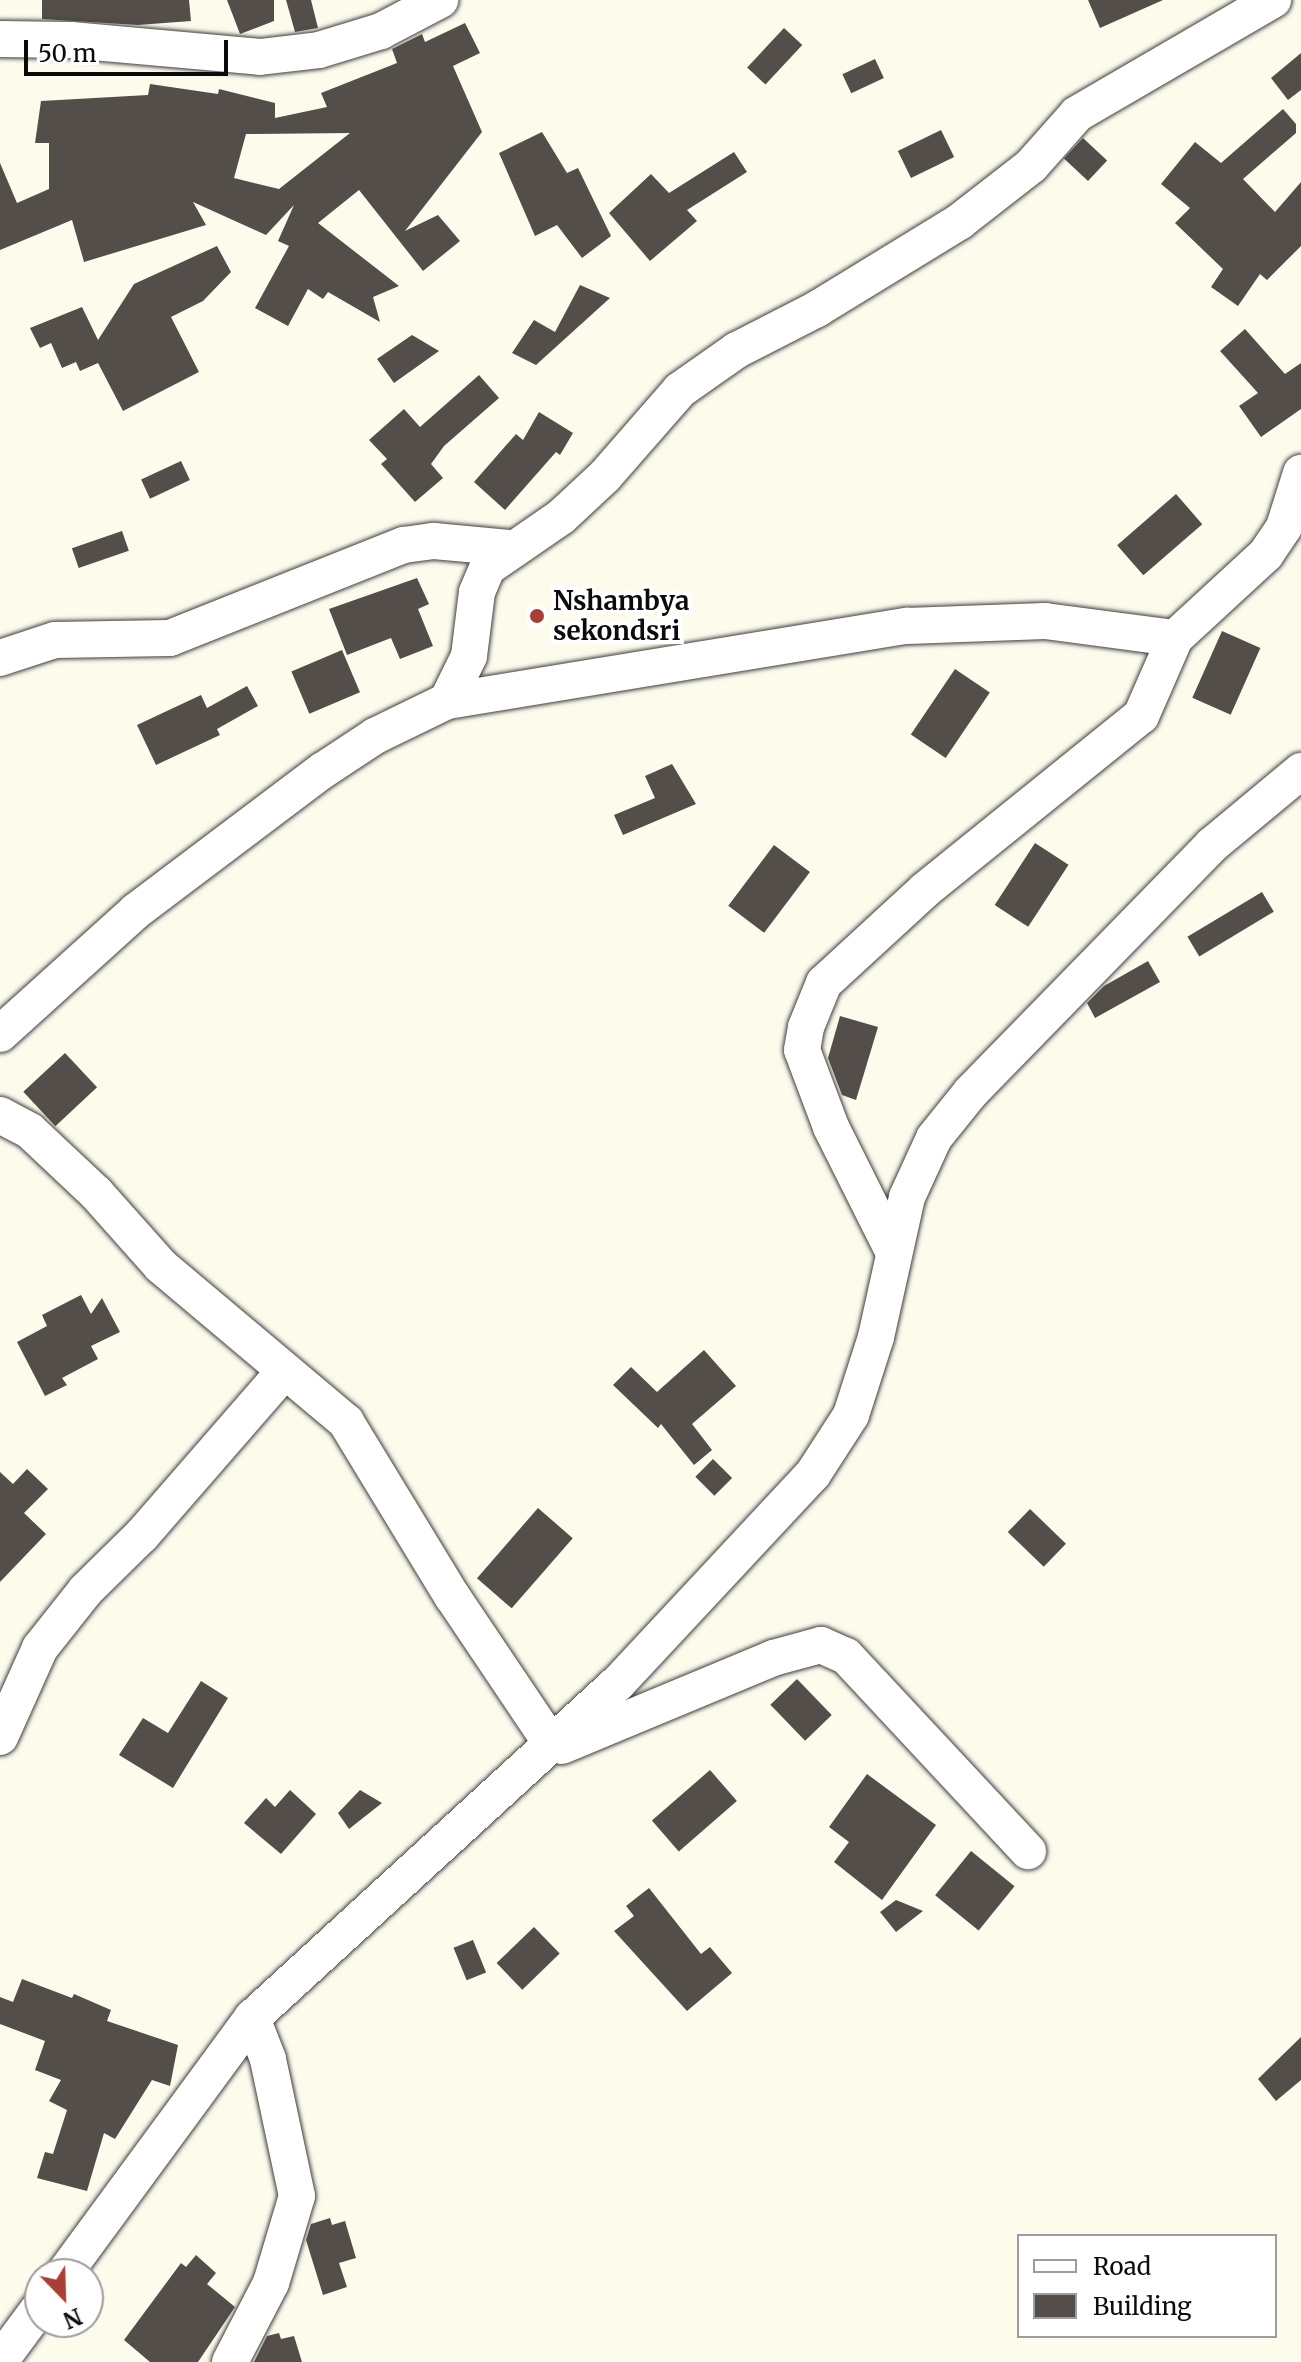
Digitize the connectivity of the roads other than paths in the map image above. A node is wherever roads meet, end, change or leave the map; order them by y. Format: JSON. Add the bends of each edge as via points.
{"nodes":[{"id":1,"x":440,"y":0,"type":"edge"},
{"id":2,"x":1273,"y":0,"type":"edge"},
{"id":3,"x":0,"y":39,"type":"edge"},
{"id":4,"x":1301,"y":473,"type":"edge"},
{"id":5,"x":509,"y":548,"type":"junction"},
{"id":6,"x":1175,"y":638,"type":"junction"},
{"id":7,"x":0,"y":658,"type":"edge"},
{"id":8,"x":447,"y":701,"type":"junction"},
{"id":9,"x":1301,"y":771,"type":"edge"},
{"id":10,"x":0,"y":1034,"type":"edge"},
{"id":11,"x":0,"y":1115,"type":"edge"},
{"id":12,"x":894,"y":1253,"type":"junction"},
{"id":13,"x":283,"y":1373,"type":"junction"},
{"id":14,"x":0,"y":1737,"type":"edge"},
{"id":15,"x":547,"y":1750,"type":"junction"},
{"id":16,"x":1028,"y":1851,"type":"dead end"},
{"id":17,"x":252,"y":2018,"type":"junction"},
{"id":18,"x":76,"y":2258,"type":"edge"},
{"id":19,"x":24,"y":2329,"type":"edge"},
{"id":20,"x":0,"y":2361,"type":"edge"},
{"id":21,"x":230,"y":2362,"type":"edge"}],
"edges":[{"from":1,"to":3,"type":"street","via":[[381,31],[319,50],[260,57]]},
{"from":2,"to":5,"type":"street","via":[[1077,114],[1031,166],[959,222],[829,302],[737,350],[680,390],[561,517]]},
{"from":4,"to":6,"type":"street","via":[[1284,527],[1266,554]]},
{"from":5,"to":7,"type":"street","via":[[434,541],[404,545],[170,638],[55,640]]},
{"from":5,"to":8,"type":"street","via":[[487,568],[477,592],[469,656]]},
{"from":6,"to":8,"type":"street","via":[[1045,621],[907,626]]},
{"from":6,"to":12,"type":"street","via":[[1141,716],[925,890],[824,983],[802,1050],[831,1127]]},
{"from":8,"to":10,"type":"street","via":[[375,736],[322,771],[136,911]]},
{"from":9,"to":12,"type":"street","via":[[1212,845],[971,1092],[922,1162],[907,1197]]},
{"from":11,"to":13,"type":"street","via":[[30,1131],[96,1193],[161,1266]]},
{"from":12,"to":15,"type":"street","via":[[876,1337],[851,1415],[813,1474],[734,1563]]},
{"from":13,"to":14,"type":"street","via":[[40,1648]]},
{"from":13,"to":15,"type":"street","via":[[346,1422]]},
{"from":15,"to":16,"type":"street","via":[[773,1658],[821,1645],[846,1656]]},
{"from":15,"to":17,"type":"street"},
{"from":17,"to":18,"type":"street"},
{"from":17,"to":21,"type":"street","via":[[268,2059],[297,2196],[271,2283]]},
{"from":19,"to":20,"type":"street"}]}
